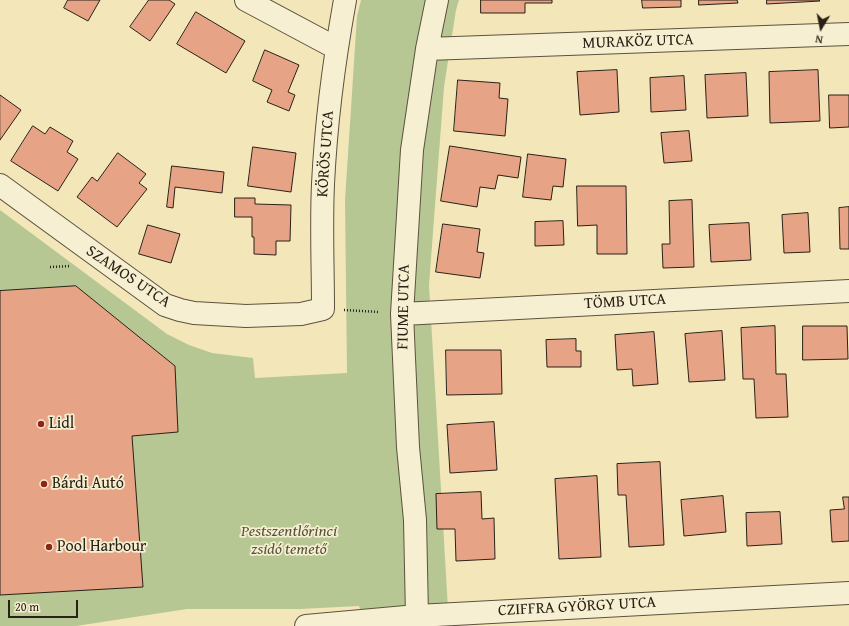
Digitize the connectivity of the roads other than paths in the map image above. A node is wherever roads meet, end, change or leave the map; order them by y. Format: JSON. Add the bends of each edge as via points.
{"nodes":[{"id":1,"x":246,"y":0,"type":"edge"},
{"id":2,"x":345,"y":0,"type":"edge"},
{"id":3,"x":438,"y":0,"type":"edge"},
{"id":4,"x":849,"y":34,"type":"edge"},
{"id":5,"x":336,"y":48,"type":"junction"},
{"id":6,"x":427,"y":49,"type":"junction"},
{"id":7,"x":0,"y":185,"type":"edge"},
{"id":8,"x":849,"y":291,"type":"edge"},
{"id":9,"x":323,"y":309,"type":"joint"},
{"id":10,"x":402,"y":314,"type":"junction"},
{"id":11,"x":849,"y":593,"type":"edge"},
{"id":12,"x":417,"y":616,"type":"junction"},
{"id":13,"x":306,"y":626,"type":"edge"}],
"edges":[{"from":1,"to":5,"type":"street"},
{"from":2,"to":5,"type":"street","name":"KÖRÖS UTCA"},
{"from":3,"to":6,"type":"street","name":"FIUME UTCA"},
{"from":4,"to":6,"type":"street","name":"MURAKÖZ UTCA"},
{"from":5,"to":9,"type":"street","name":"KÖRÖS UTCA","via":[[323,185]]},
{"from":6,"to":10,"type":"street","name":"FIUME UTCA","via":[[412,150]]},
{"from":7,"to":9,"type":"street","name":"SZAMOS UTCA","via":[[165,305],[194,313],[246,316],[301,314]]},
{"from":8,"to":10,"type":"street","name":"TÖMB UTCA"},
{"from":10,"to":12,"type":"street","name":"FIUME UTCA","via":[[408,447],[415,520]]},
{"from":11,"to":12,"type":"street","name":"CZIFFRA GYÖRGY UTCA"},
{"from":12,"to":13,"type":"street","name":"CZIFFRA GYÖRGY UTCA"}]}
